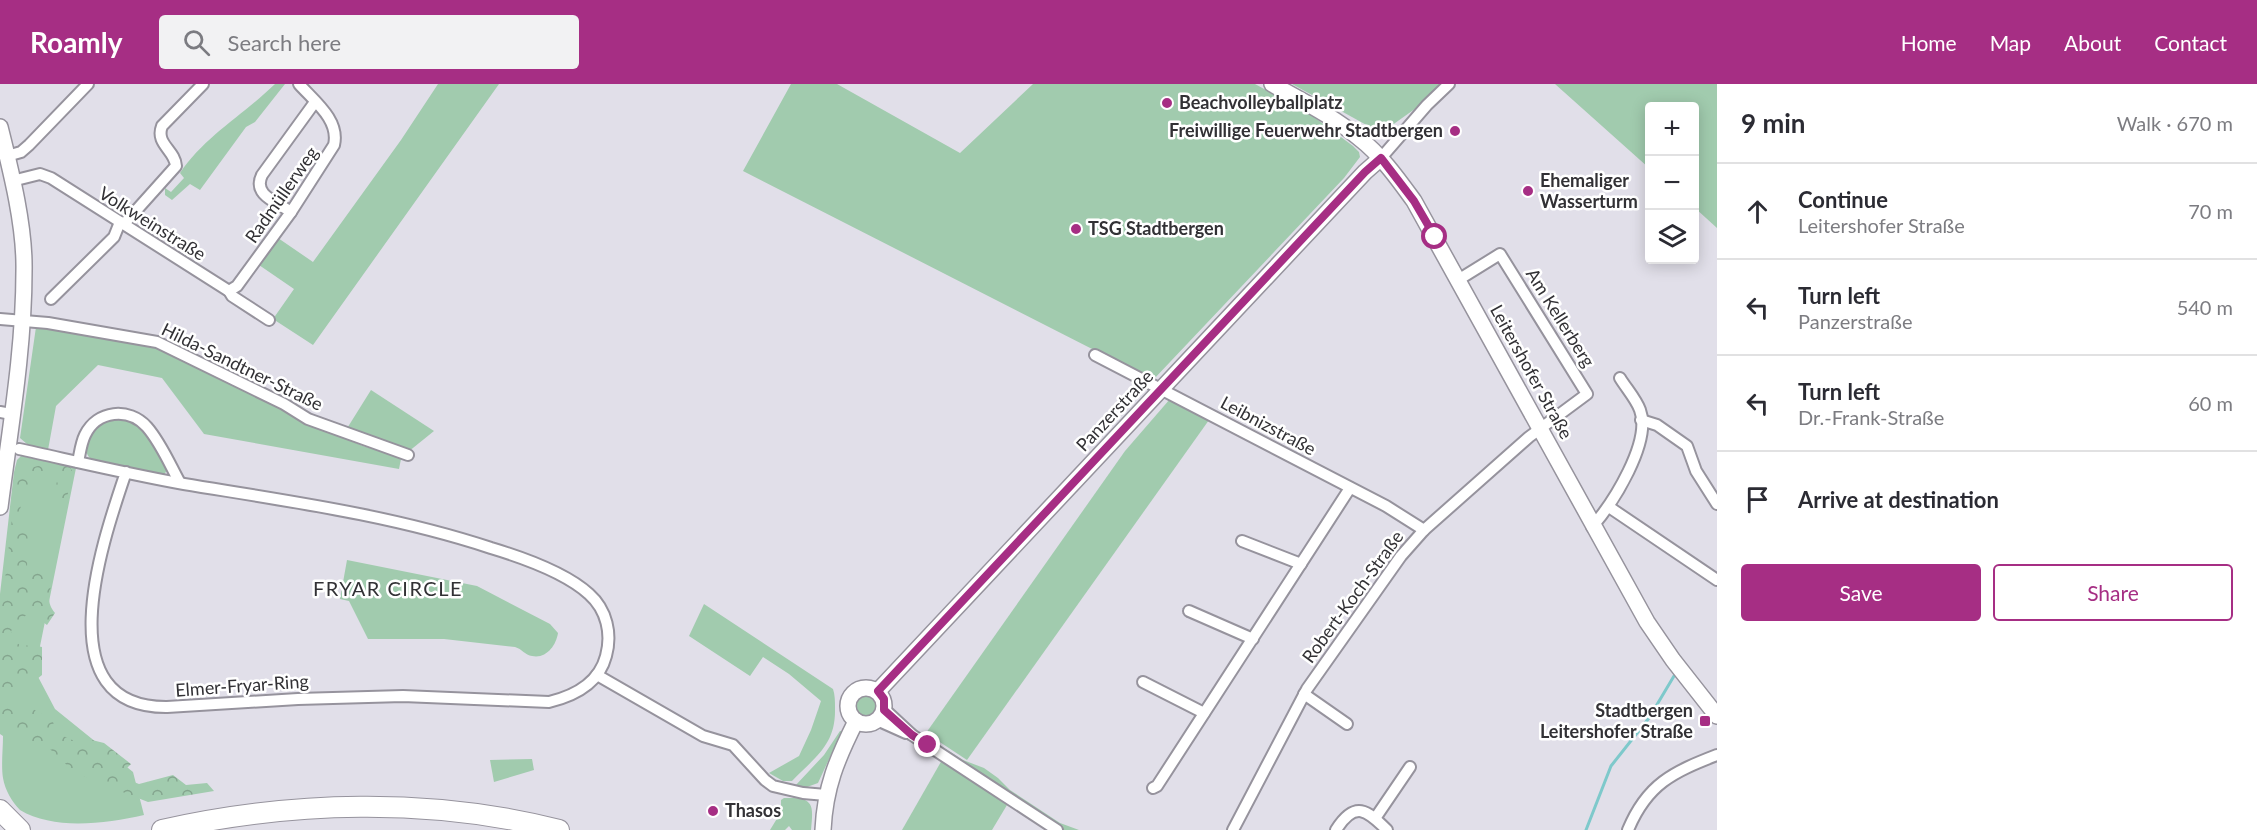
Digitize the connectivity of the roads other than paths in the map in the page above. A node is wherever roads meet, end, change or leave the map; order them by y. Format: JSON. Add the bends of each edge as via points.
{"nodes":[{"id":1,"x":88,"y":84,"type":"edge"},
{"id":2,"x":203,"y":84,"type":"edge"},
{"id":3,"x":299,"y":84,"type":"edge"},
{"id":4,"x":1272,"y":84,"type":"edge"},
{"id":5,"x":1449,"y":84,"type":"edge"},
{"id":6,"x":315,"y":102,"type":"junction"},
{"id":7,"x":0,"y":127,"type":"edge"},
{"id":8,"x":7,"y":156,"type":"junction"},
{"id":9,"x":1381,"y":158,"type":"junction"},
{"id":10,"x":12,"y":181,"type":"junction"},
{"id":11,"x":291,"y":212,"type":"junction"},
{"id":12,"x":122,"y":223,"type":"junction"},
{"id":13,"x":1458,"y":280,"type":"junction"},
{"id":14,"x":229,"y":291,"type":"junction"},
{"id":15,"x":51,"y":299,"type":"dead end"},
{"id":16,"x":0,"y":320,"type":"edge"},
{"id":17,"x":268,"y":320,"type":"dead end"},
{"id":18,"x":22,"y":322,"type":"junction"},
{"id":19,"x":1095,"y":355,"type":"dead end"},
{"id":20,"x":1620,"y":378,"type":"dead end"},
{"id":21,"x":1162,"y":389,"type":"junction"},
{"id":22,"x":6,"y":413,"type":"edge"},
{"id":23,"x":1641,"y":420,"type":"junction"},
{"id":24,"x":1540,"y":428,"type":"junction"},
{"id":25,"x":19,"y":449,"type":"dead end"},
{"id":26,"x":408,"y":455,"type":"dead end"},
{"id":27,"x":78,"y":462,"type":"junction"},
{"id":28,"x":126,"y":472,"type":"junction"},
{"id":29,"x":180,"y":483,"type":"junction"},
{"id":30,"x":1350,"y":488,"type":"junction"},
{"id":31,"x":1,"y":490,"type":"edge"},
{"id":32,"x":1717,"y":504,"type":"edge"},
{"id":33,"x":0,"y":507,"type":"edge"},
{"id":34,"x":1609,"y":507,"type":"junction"},
{"id":35,"x":1592,"y":527,"type":"junction"},
{"id":36,"x":1424,"y":530,"type":"junction"},
{"id":37,"x":1242,"y":540,"type":"dead end"},
{"id":38,"x":1301,"y":564,"type":"junction"},
{"id":39,"x":1717,"y":579,"type":"edge"},
{"id":40,"x":1189,"y":611,"type":"dead end"},
{"id":41,"x":1253,"y":639,"type":"junction"},
{"id":42,"x":597,"y":675,"type":"junction"},
{"id":43,"x":1143,"y":682,"type":"dead end"},
{"id":44,"x":878,"y":691,"type":"junction"},
{"id":45,"x":1304,"y":694,"type":"junction"},
{"id":46,"x":1204,"y":713,"type":"junction"},
{"id":47,"x":881,"y":715,"type":"junction"},
{"id":48,"x":1717,"y":716,"type":"edge"},
{"id":49,"x":856,"y":721,"type":"junction"},
{"id":50,"x":1347,"y":724,"type":"dead end"},
{"id":51,"x":1717,"y":755,"type":"edge"},
{"id":52,"x":1410,"y":767,"type":"dead end"},
{"id":53,"x":1153,"y":788,"type":"dead end"},
{"id":54,"x":826,"y":795,"type":"junction"},
{"id":55,"x":0,"y":810,"type":"edge"},
{"id":56,"x":1376,"y":817,"type":"junction"},
{"id":57,"x":20,"y":830,"type":"edge"},
{"id":58,"x":162,"y":830,"type":"edge"},
{"id":59,"x":225,"y":830,"type":"edge"},
{"id":60,"x":487,"y":830,"type":"edge"},
{"id":61,"x":559,"y":830,"type":"edge"},
{"id":62,"x":823,"y":830,"type":"edge"},
{"id":63,"x":1057,"y":830,"type":"edge"},
{"id":64,"x":1233,"y":830,"type":"edge"},
{"id":65,"x":1336,"y":830,"type":"edge"},
{"id":66,"x":1387,"y":830,"type":"edge"},
{"id":67,"x":1628,"y":830,"type":"edge"}],
"edges":[{"from":1,"to":8,"type":"street","via":[[29,145]]},
{"from":2,"to":12,"type":"street","via":[[160,132],[176,166]]},
{"from":3,"to":6,"type":"street","name":"Radmüllerweg"},
{"from":4,"to":9,"type":"street","name":"Leitershofer Straße","via":[[1329,115]]},
{"from":5,"to":9,"type":"street"},
{"from":6,"to":11,"type":"street","name":"Radmüllerweg","via":[[333,124],[335,142]]},
{"from":6,"to":11,"type":"street","via":[[258,184],[264,194]]},
{"from":7,"to":8,"type":"street"},
{"from":8,"to":10,"type":"street"},
{"from":9,"to":13,"type":"street","name":"Leitershofer Straße","via":[[1414,201]]},
{"from":9,"to":21,"type":"street","name":"Panzerstraße"},
{"from":10,"to":12,"type":"street","name":"Volkweinstraße","via":[[40,174],[51,178]]},
{"from":10,"to":18,"type":"street","via":[[24,263]]},
{"from":11,"to":14,"type":"street","name":"Radmüllerweg","via":[[237,286]]},
{"from":12,"to":14,"type":"street","name":"Volkweinstraße"},
{"from":12,"to":15,"type":"street","via":[[114,237]]},
{"from":13,"to":24,"type":"street","name":"Leitershofer Straße"},
{"from":13,"to":24,"type":"street","name":"Am Kellerberg","via":[[1500,254],[1587,394]]},
{"from":14,"to":17,"type":"street","name":"Volkweinstraße"},
{"from":16,"to":18,"type":"street","name":"Hilda-Sandtner-Straße"},
{"from":18,"to":22,"type":"street"},
{"from":18,"to":26,"type":"street","name":"Hilda-Sandtner-Straße","via":[[157,342],[308,419]]},
{"from":19,"to":21,"type":"street","name":"Leibnizstraße"},
{"from":20,"to":23,"type":"street","via":[[1640,410]]},
{"from":21,"to":30,"type":"street","name":"Leibnizstraße"},
{"from":21,"to":44,"type":"street","name":"Panzerstraße"},
{"from":22,"to":31,"type":"street"},
{"from":23,"to":32,"type":"street","via":[[1657,424],[1687,446],[1696,471]]},
{"from":23,"to":34,"type":"street","via":[[1639,447]]},
{"from":24,"to":35,"type":"street","name":"Leitershofer Straße"},
{"from":24,"to":36,"type":"street","name":"Robert-Koch-Straße"},
{"from":25,"to":27,"type":"street","name":"Elmer-Fryar-Ring"},
{"from":27,"to":28,"type":"street","name":"Elmer-Fryar-Ring"},
{"from":27,"to":29,"type":"street","via":[[85,435],[98,419],[128,414],[148,428]]},
{"from":28,"to":29,"type":"street","name":"Elmer-Fryar-Ring"},
{"from":28,"to":42,"type":"street","name":"Elmer-Fryar-Ring","via":[[99,559],[92,628],[98,666],[106,683],[122,698],[138,705],[403,696],[549,702],[582,689]]},
{"from":29,"to":42,"type":"street","name":"Elmer-Fryar-Ring","via":[[411,525],[499,550],[546,569],[589,594],[603,612],[609,647]]},
{"from":30,"to":36,"type":"street","name":"Leibnizstraße"},
{"from":30,"to":38,"type":"street"},
{"from":31,"to":33,"type":"street"},
{"from":34,"to":35,"type":"street"},
{"from":34,"to":39,"type":"street"},
{"from":35,"to":48,"type":"street","name":"Leitershofer Straße","via":[[1647,622]]},
{"from":36,"to":45,"type":"street","name":"Robert-Koch-Straße","via":[[1373,593]]},
{"from":37,"to":38,"type":"street"},
{"from":38,"to":41,"type":"street"},
{"from":40,"to":41,"type":"street"},
{"from":41,"to":46,"type":"street"},
{"from":42,"to":54,"type":"street","via":[[703,736],[733,745],[773,786]]},
{"from":43,"to":46,"type":"street"},
{"from":44,"to":47,"type":"street","via":[[884,699]]},
{"from":44,"to":49,"type":"street","via":[[867,687],[851,695],[849,712]]},
{"from":45,"to":50,"type":"street"},
{"from":45,"to":64,"type":"street","name":"Robert-Koch-Straße"},
{"from":46,"to":53,"type":"street"},
{"from":47,"to":49,"type":"street","via":[[867,724]]},
{"from":47,"to":63,"type":"street"},
{"from":49,"to":54,"type":"street","via":[[839,753]]},
{"from":51,"to":67,"type":"street","via":[[1687,767],[1651,790]]},
{"from":52,"to":56,"type":"street"},
{"from":54,"to":62,"type":"street"},
{"from":55,"to":57,"type":"highway"},
{"from":56,"to":65,"type":"street","via":[[1355,812],[1342,820]]},
{"from":56,"to":66,"type":"street"},
{"from":58,"to":61,"type":"highway","via":[[228,816],[348,807],[464,814]]},
{"from":59,"to":60,"type":"highway","via":[[348,820]]}]}
